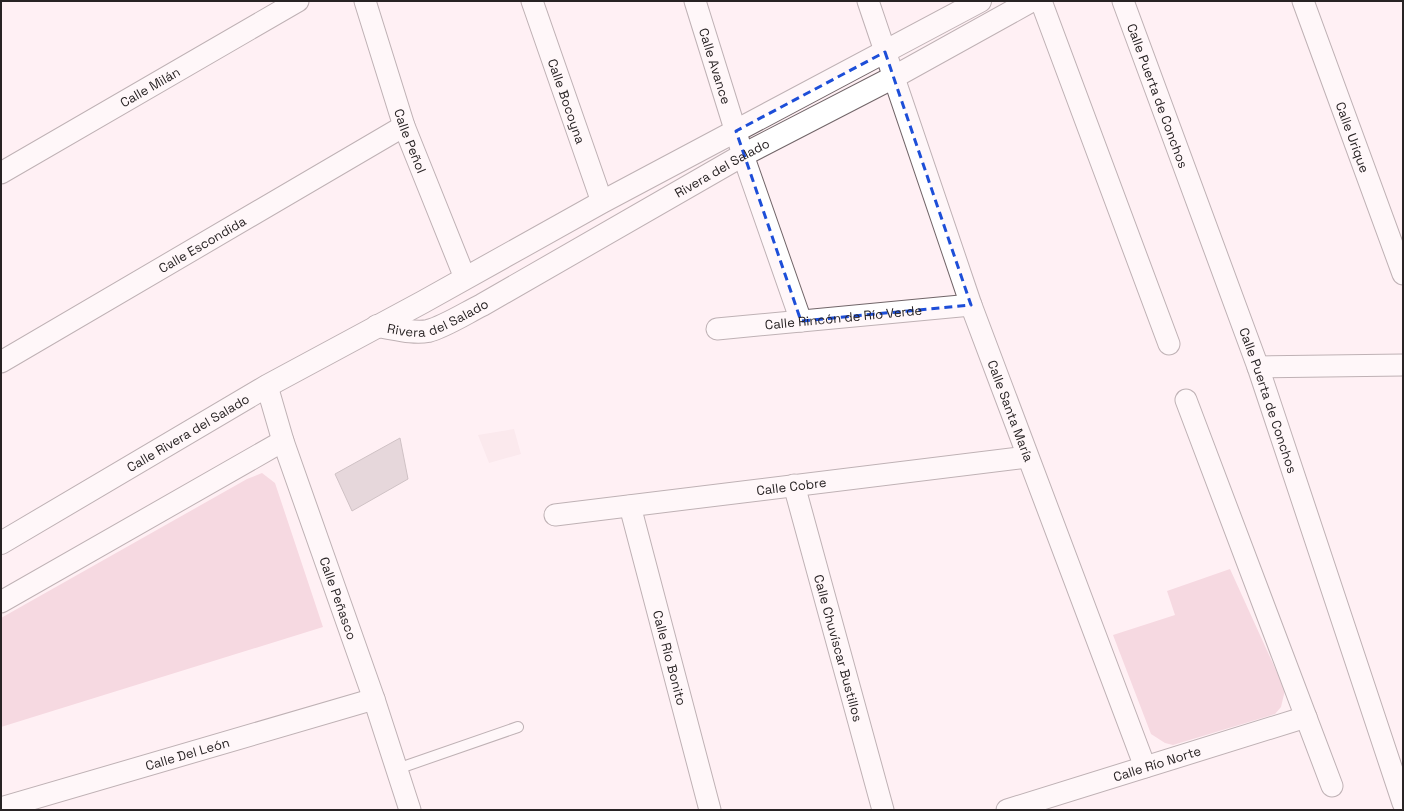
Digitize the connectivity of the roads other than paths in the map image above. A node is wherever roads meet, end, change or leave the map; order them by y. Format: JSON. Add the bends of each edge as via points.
{"nodes":[{"id":1,"x":298,"y":1,"type":"edge"},
{"id":2,"x":365,"y":1,"type":"edge"},
{"id":3,"x":532,"y":1,"type":"edge"},
{"id":4,"x":695,"y":1,"type":"edge"},
{"id":5,"x":868,"y":1,"type":"edge"},
{"id":6,"x":980,"y":1,"type":"edge"},
{"id":7,"x":1031,"y":1,"type":"edge"},
{"id":8,"x":1040,"y":1,"type":"edge"},
{"id":9,"x":1123,"y":1,"type":"edge"},
{"id":10,"x":1303,"y":1,"type":"edge"},
{"id":11,"x":885,"y":52,"type":"junction"},
{"id":12,"x":894,"y":77,"type":"junction"},
{"id":13,"x":404,"y":126,"type":"junction"},
{"id":14,"x":736,"y":131,"type":"junction"},
{"id":15,"x":743,"y":155,"type":"junction"},
{"id":16,"x":1,"y":173,"type":"edge"},
{"id":17,"x":602,"y":202,"type":"junction"},
{"id":18,"x":1403,"y":274,"type":"edge"},
{"id":19,"x":465,"y":278,"type":"junction"},
{"id":20,"x":971,"y":305,"type":"junction"},
{"id":21,"x":801,"y":321,"type":"junction"},
{"id":22,"x":377,"y":326,"type":"junction"},
{"id":23,"x":717,"y":329,"type":"dead end"},
{"id":24,"x":1169,"y":344,"type":"dead end"},
{"id":25,"x":1,"y":362,"type":"edge"},
{"id":26,"x":1403,"y":365,"type":"edge"},
{"id":27,"x":1258,"y":367,"type":"junction"},
{"id":28,"x":267,"y":386,"type":"junction"},
{"id":29,"x":1186,"y":400,"type":"dead end"},
{"id":30,"x":283,"y":442,"type":"junction"},
{"id":31,"x":1028,"y":457,"type":"junction"},
{"id":32,"x":794,"y":486,"type":"junction"},
{"id":33,"x":630,"y":506,"type":"junction"},
{"id":34,"x":555,"y":515,"type":"dead end"},
{"id":35,"x":1,"y":543,"type":"edge"},
{"id":36,"x":1,"y":602,"type":"edge"},
{"id":37,"x":374,"y":699,"type":"junction"},
{"id":38,"x":1306,"y":717,"type":"junction"},
{"id":39,"x":518,"y":727,"type":"dead end"},
{"id":40,"x":1396,"y":758,"type":"edge"},
{"id":41,"x":1145,"y":767,"type":"junction"},
{"id":42,"x":397,"y":769,"type":"junction"},
{"id":43,"x":1332,"y":786,"type":"dead end"},
{"id":44,"x":1403,"y":803,"type":"edge"},
{"id":45,"x":1,"y":808,"type":"edge"},
{"id":46,"x":410,"y":810,"type":"edge"},
{"id":47,"x":710,"y":810,"type":"edge"},
{"id":48,"x":883,"y":810,"type":"edge"},
{"id":49,"x":1007,"y":810,"type":"edge"}],
"edges":[{"from":1,"to":16,"type":"street","name":"Calle Milán"},
{"from":2,"to":13,"type":"street","name":"Calle Peñol"},
{"from":3,"to":17,"type":"street","name":"Calle Bocoyna"},
{"from":4,"to":14,"type":"street","name":"Calle Avance"},
{"from":5,"to":11,"type":"street","name":"Calle Santa María"},
{"from":6,"to":11,"type":"street","name":"Rivera del Salado"},
{"from":7,"to":12,"type":"street","name":"Rivera del Salado"},
{"from":8,"to":24,"type":"street"},
{"from":9,"to":27,"type":"street","name":"Calle Puerta de Conchos"},
{"from":10,"to":18,"type":"street","name":"Calle Urique"},
{"from":11,"to":12,"type":"street","name":"Calle Santa María"},
{"from":11,"to":14,"type":"street","name":"Rivera del Salado"},
{"from":12,"to":15,"type":"street","name":"Rivera del Salado"},
{"from":12,"to":20,"type":"street","name":"Calle Santa María"},
{"from":13,"to":19,"type":"street","name":"Calle Peñol"},
{"from":13,"to":25,"type":"street","name":"Calle Escondida"},
{"from":14,"to":15,"type":"street"},
{"from":14,"to":17,"type":"street","name":"Rivera del Salado"},
{"from":15,"to":21,"type":"street"},
{"from":15,"to":22,"type":"street","name":"Rivera del Salado","via":[[482,305],[440,326],[428,331],[417,331]]},
{"from":17,"to":19,"type":"street","name":"Rivera del Salado"},
{"from":19,"to":22,"type":"street","name":"Rivera del Salado"},
{"from":20,"to":21,"type":"street","name":"Calle Rincón de Río Verde"},
{"from":20,"to":31,"type":"street","name":"Calle Santa María"},
{"from":21,"to":23,"type":"street","name":"Calle Rincón de Río Verde"},
{"from":22,"to":28,"type":"street","name":"Calle Rivera del Salado"},
{"from":26,"to":27,"type":"street"},
{"from":27,"to":40,"type":"street","name":"Calle Puerta de Conchos"},
{"from":28,"to":30,"type":"street","name":"Calle Peñasco"},
{"from":28,"to":35,"type":"street","name":"Calle Rivera del Salado"},
{"from":29,"to":38,"type":"street"},
{"from":30,"to":36,"type":"street"},
{"from":30,"to":37,"type":"street","name":"Calle Peñasco"},
{"from":31,"to":32,"type":"street","name":"Calle Cobre"},
{"from":31,"to":41,"type":"street","name":"Calle Santa María"},
{"from":32,"to":33,"type":"street","name":"Calle Cobre"},
{"from":32,"to":48,"type":"street","name":"Calle Chuvíscar Bustillos"},
{"from":33,"to":34,"type":"street","name":"Calle Cobre"},
{"from":33,"to":47,"type":"street","name":"Calle Río Bonito"},
{"from":37,"to":42,"type":"street","name":"Calle Peñasco"},
{"from":37,"to":45,"type":"street","name":"Calle Del León"},
{"from":38,"to":41,"type":"street","name":"Calle Río Norte"},
{"from":38,"to":43,"type":"street"},
{"from":39,"to":42,"type":"lane"},
{"from":40,"to":44,"type":"street","name":"Calle Puerta de Conchos"},
{"from":41,"to":49,"type":"street","name":"Calle Río Norte"},
{"from":42,"to":46,"type":"street","name":"Calle Peñasco"}]}
